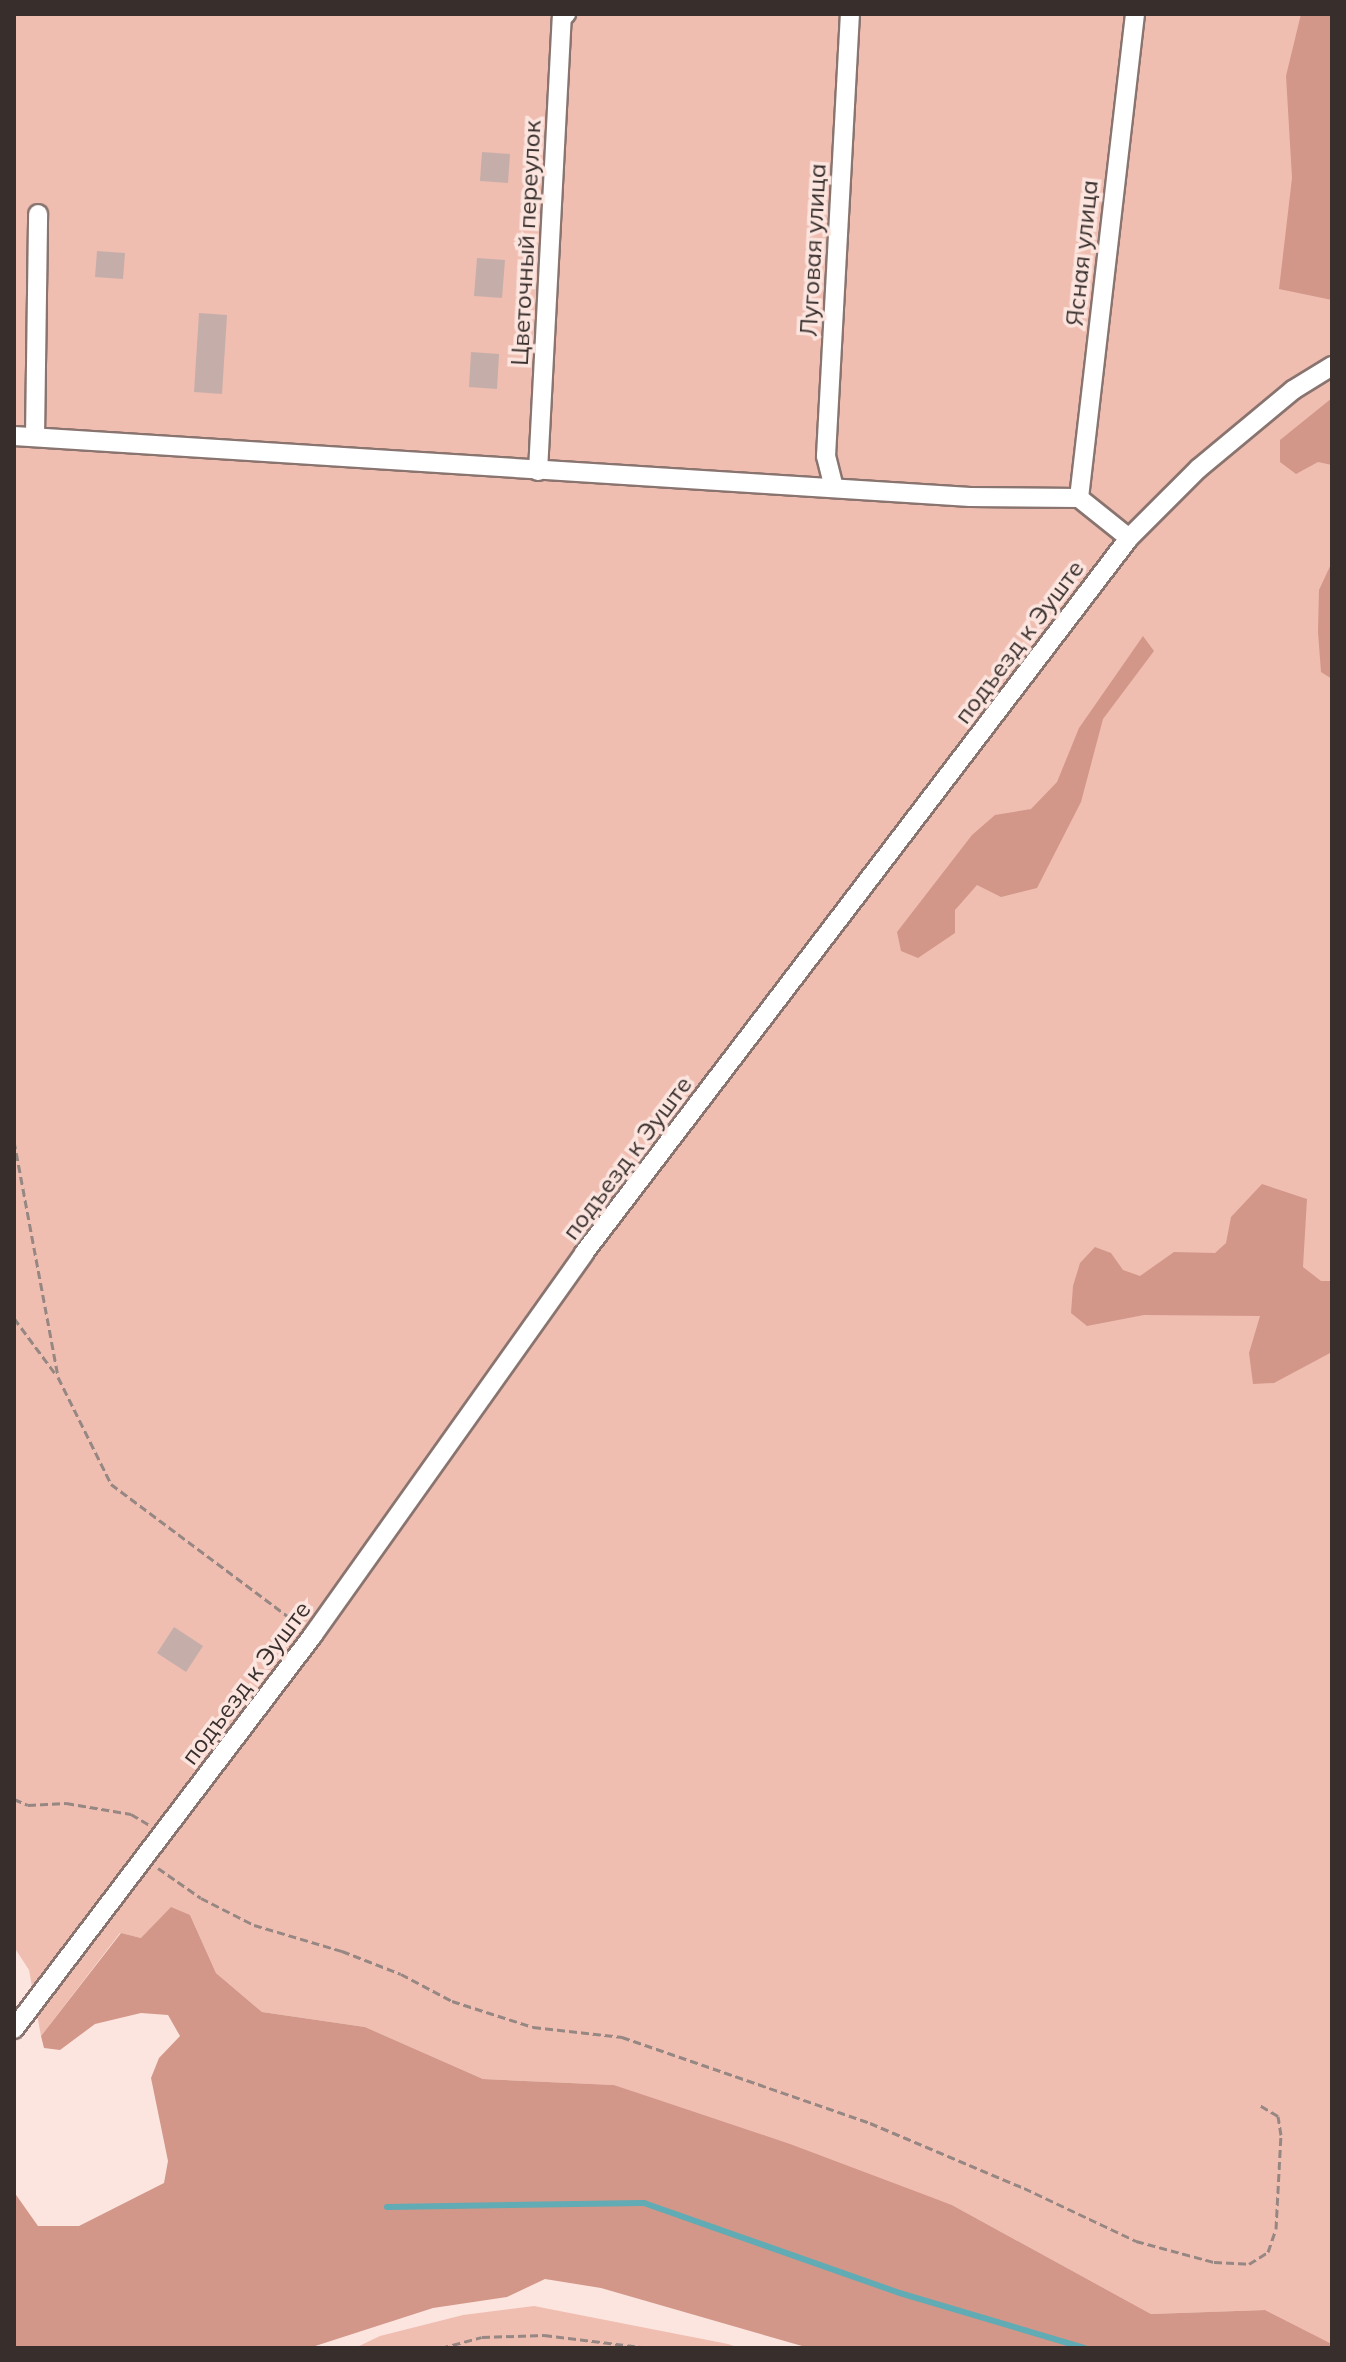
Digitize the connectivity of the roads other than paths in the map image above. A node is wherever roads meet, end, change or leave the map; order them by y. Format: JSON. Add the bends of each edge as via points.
{"nodes":[{"id":1,"x":850,"y":14,"type":"edge"},
{"id":2,"x":1135,"y":14,"type":"edge"},
{"id":3,"x":564,"y":16,"type":"edge"},
{"id":4,"x":38,"y":214,"type":"dead end"},
{"id":5,"x":1332,"y":366,"type":"edge"},
{"id":6,"x":14,"y":436,"type":"edge"},
{"id":7,"x":35,"y":437,"type":"junction"},
{"id":8,"x":538,"y":471,"type":"junction"},
{"id":9,"x":834,"y":488,"type":"junction"},
{"id":10,"x":1079,"y":498,"type":"junction"},
{"id":11,"x":1129,"y":538,"type":"junction"},
{"id":12,"x":14,"y":2029,"type":"edge"}],
"edges":[{"from":1,"to":9,"type":"street","name":"Луговая улица","via":[[826,456]]},
{"from":2,"to":10,"type":"street","name":"Ясная улица"},
{"from":3,"to":8,"type":"street","name":"Цветочный переулок"},
{"from":4,"to":7,"type":"street"},
{"from":5,"to":11,"type":"street","name":"подъезд к Эуште","via":[[1293,390],[1198,469]]},
{"from":6,"to":7,"type":"street"},
{"from":7,"to":8,"type":"street"},
{"from":8,"to":9,"type":"street"},
{"from":9,"to":10,"type":"street"},
{"from":10,"to":11,"type":"street"},
{"from":11,"to":12,"type":"street","name":"подъезд к Эуште","via":[[584,1253],[313,1635]]}]}
